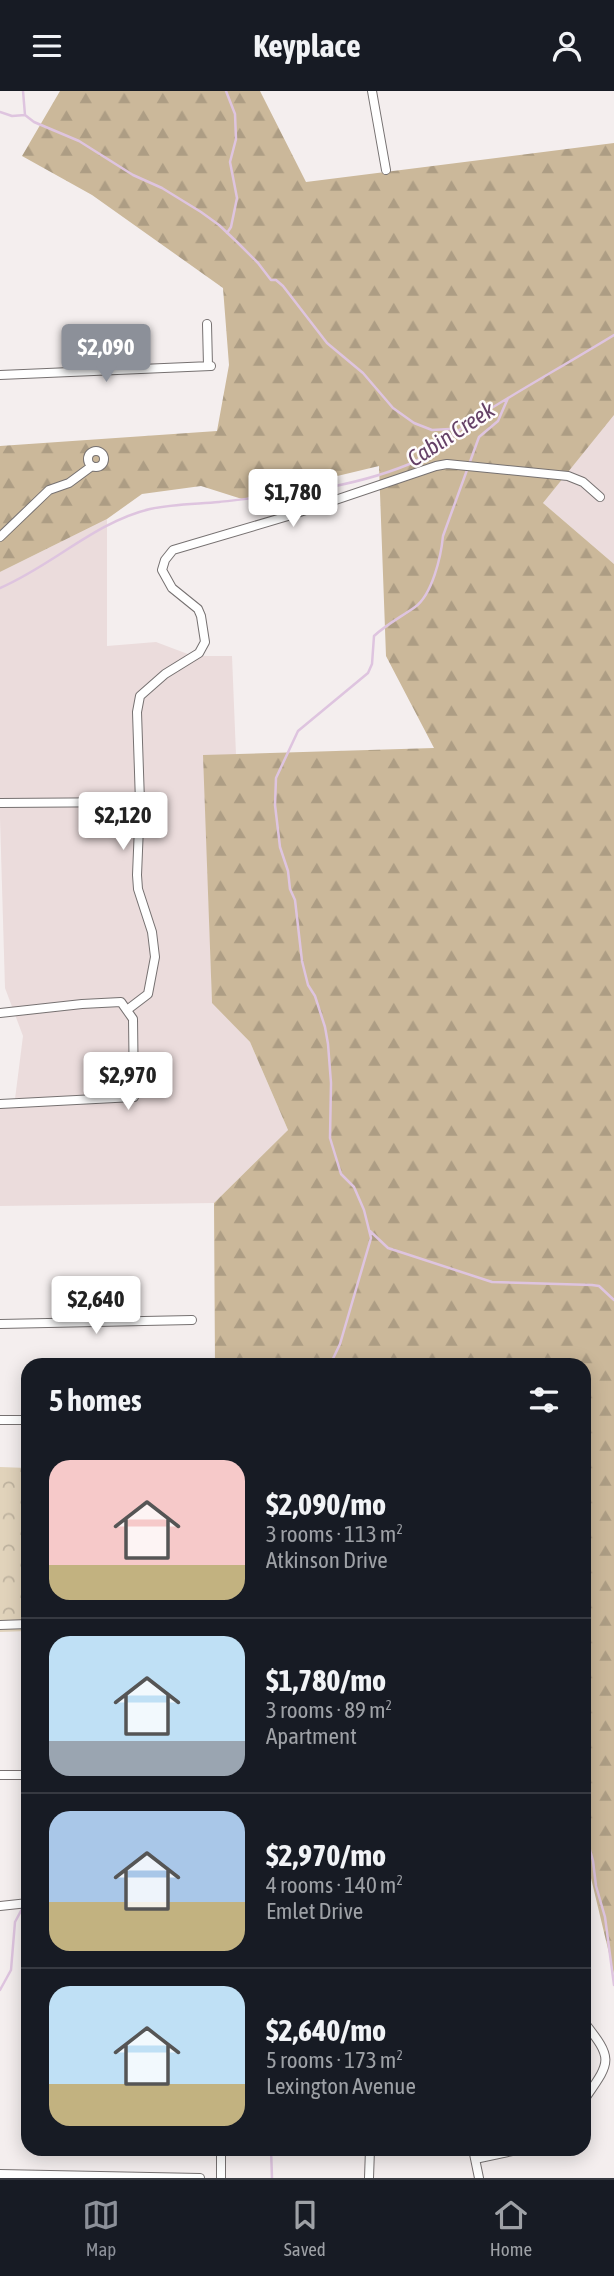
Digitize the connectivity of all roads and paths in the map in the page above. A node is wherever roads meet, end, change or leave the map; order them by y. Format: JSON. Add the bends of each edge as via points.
{"nodes":[{"id":1,"x":372,"y":91,"type":"edge"},
{"id":2,"x":386,"y":170,"type":"dead end"},
{"id":3,"x":208,"y":324,"type":"dead end"},
{"id":4,"x":0,"y":375,"type":"edge"},
{"id":5,"x":92,"y":465,"type":"dead end"},
{"id":6,"x":600,"y":497,"type":"dead end"},
{"id":7,"x":0,"y":537,"type":"edge"},
{"id":8,"x":140,"y":802,"type":"junction"},
{"id":9,"x":0,"y":803,"type":"edge"},
{"id":10,"x":127,"y":1010,"type":"junction"},
{"id":11,"x":0,"y":1013,"type":"edge"},
{"id":12,"x":0,"y":1104,"type":"edge"},
{"id":13,"x":192,"y":1320,"type":"dead end"},
{"id":14,"x":0,"y":1324,"type":"edge"},
{"id":15,"x":0,"y":1420,"type":"edge"},
{"id":16,"x":21,"y":1420,"type":"edge"},
{"id":17,"x":21,"y":1624,"type":"edge"},
{"id":18,"x":0,"y":1625,"type":"edge"},
{"id":19,"x":0,"y":1775,"type":"edge"},
{"id":20,"x":21,"y":1775,"type":"edge"},
{"id":21,"x":21,"y":1904,"type":"edge"},
{"id":22,"x":0,"y":1906,"type":"edge"},
{"id":23,"x":591,"y":2030,"type":"edge"},
{"id":24,"x":591,"y":2090,"type":"edge"},
{"id":25,"x":220,"y":2156,"type":"edge"},
{"id":26,"x":370,"y":2156,"type":"edge"},
{"id":27,"x":474,"y":2156,"type":"edge"},
{"id":28,"x":489,"y":2156,"type":"edge"},
{"id":29,"x":475,"y":2159,"type":"junction"},
{"id":30,"x":0,"y":2174,"type":"edge"},
{"id":31,"x":77,"y":2177,"type":"edge"},
{"id":32,"x":200,"y":2178,"type":"edge"},
{"id":33,"x":221,"y":2178,"type":"edge"},
{"id":34,"x":369,"y":2178,"type":"edge"},
{"id":35,"x":479,"y":2178,"type":"edge"}],
"edges":[{"from":1,"to":2,"type":"street"},
{"from":3,"to":4,"type":"street","via":[[210,366]]},
{"from":5,"to":7,"type":"street","via":[[69,483],[50,490]]},
{"from":6,"to":8,"type":"street","via":[[568,476],[447,464],[173,550],[164,560],[163,570],[172,588],[198,609],[205,642],[200,653],[139,696]]},
{"from":8,"to":9,"type":"street"},
{"from":8,"to":10,"type":"street","via":[[136,875],[155,957],[148,994]]},
{"from":10,"to":11,"type":"street","via":[[121,1002]]},
{"from":10,"to":12,"type":"street","via":[[133,1019],[134,1097]]},
{"from":13,"to":14,"type":"street"},
{"from":15,"to":16,"type":"street"},
{"from":17,"to":18,"type":"street"},
{"from":19,"to":20,"type":"street"},
{"from":21,"to":22,"type":"street"},
{"from":23,"to":24,"type":"street","via":[[603,2043],[607,2063]]},
{"from":25,"to":33,"type":"street"},
{"from":26,"to":34,"type":"street"},
{"from":27,"to":29,"type":"street"},
{"from":28,"to":29,"type":"street"},
{"from":29,"to":35,"type":"street"},
{"from":30,"to":31,"type":"street"},
{"from":31,"to":32,"type":"street"}]}
